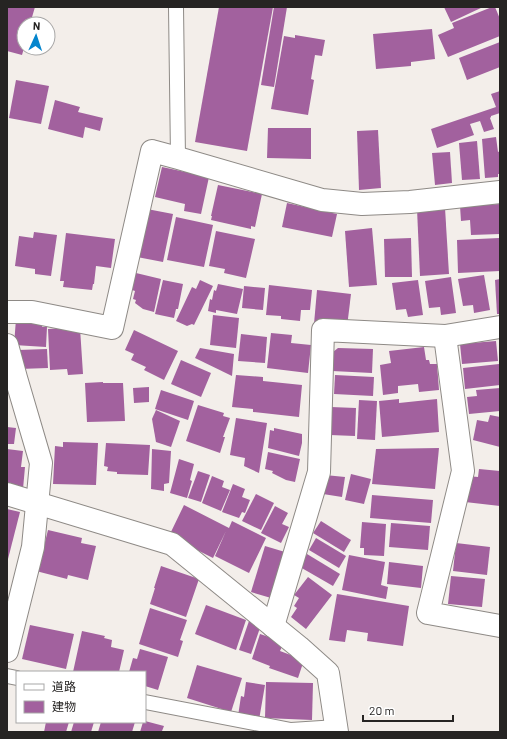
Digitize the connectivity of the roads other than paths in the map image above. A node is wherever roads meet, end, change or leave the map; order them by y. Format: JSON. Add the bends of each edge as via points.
{"nodes":[{"id":1,"x":176,"y":7,"type":"edge"},
{"id":2,"x":178,"y":158,"type":"junction"},
{"id":3,"x":500,"y":192,"type":"edge"},
{"id":4,"x":7,"y":312,"type":"edge"},
{"id":5,"x":500,"y":327,"type":"edge"},
{"id":6,"x":445,"y":336,"type":"junction"},
{"id":7,"x":7,"y":345,"type":"edge"},
{"id":8,"x":7,"y":494,"type":"edge"},
{"id":9,"x":37,"y":504,"type":"junction"},
{"id":10,"x":273,"y":626,"type":"junction"},
{"id":11,"x":500,"y":626,"type":"edge"},
{"id":12,"x":7,"y":651,"type":"edge"},
{"id":13,"x":146,"y":702,"type":"edge"},
{"id":14,"x":337,"y":730,"type":"edge"}],
"edges":[{"from":1,"to":2,"type":"lane"},
{"from":2,"to":3,"type":"street","via":[[322,200],[362,204],[410,202]]},
{"from":2,"to":4,"type":"street","via":[[152,151],[112,328],[32,312]]},
{"from":5,"to":6,"type":"street"},
{"from":6,"to":10,"type":"street","via":[[323,330],[319,472]]},
{"from":6,"to":11,"type":"street","via":[[463,471],[428,613]]},
{"from":7,"to":9,"type":"street","via":[[41,463]]},
{"from":8,"to":9,"type":"street"},
{"from":9,"to":10,"type":"street","via":[[172,544]]},
{"from":9,"to":12,"type":"street","via":[[33,547]]},
{"from":10,"to":14,"type":"street","via":[[328,673]]},
{"from":13,"to":14,"type":"lane","via":[[291,730]]}]}
